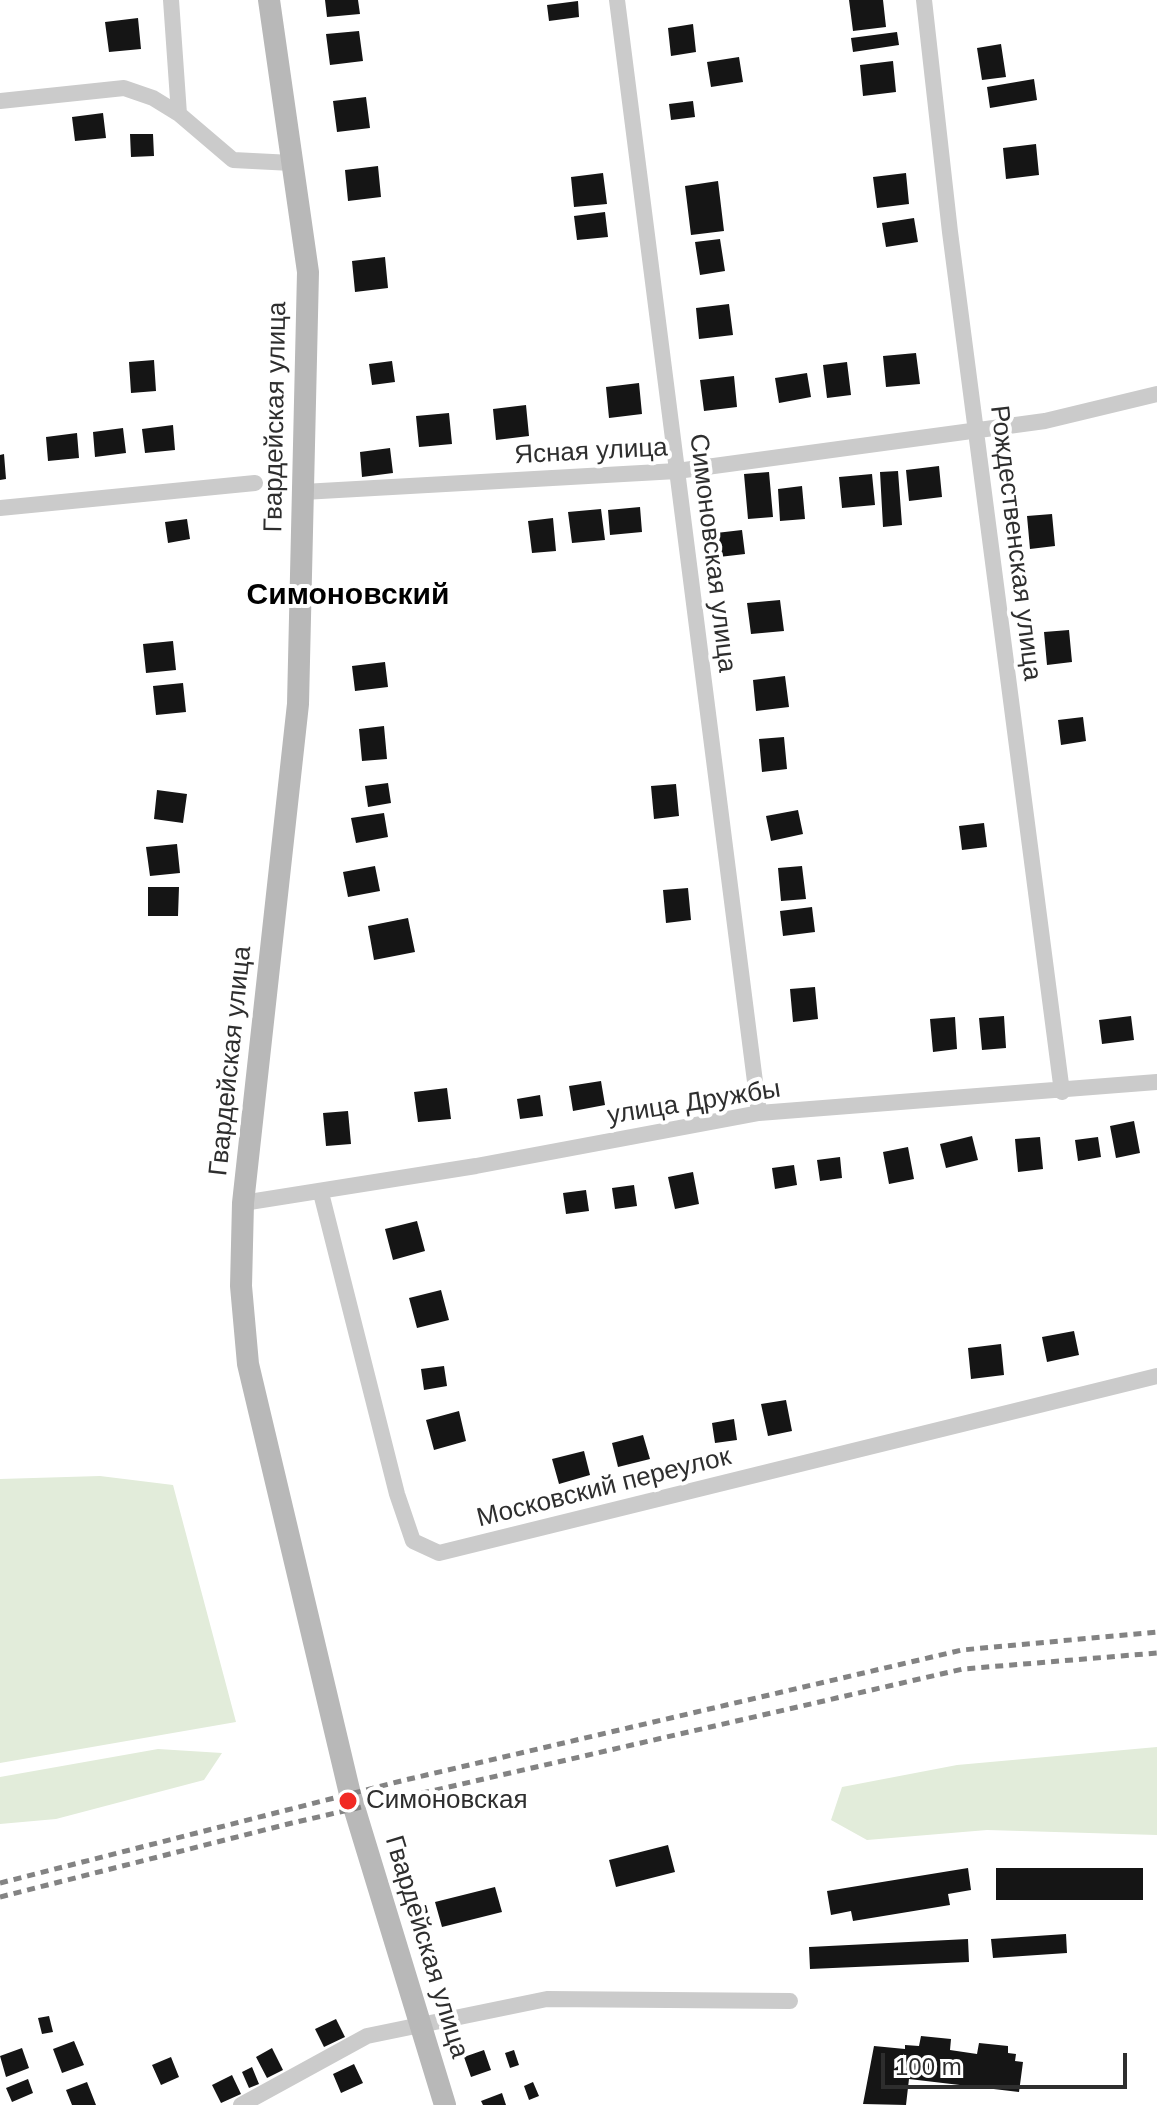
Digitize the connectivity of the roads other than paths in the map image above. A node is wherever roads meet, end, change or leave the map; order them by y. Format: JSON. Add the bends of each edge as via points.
{"nodes":[{"id":1,"x":171,"y":0,"type":"edge"},
{"id":2,"x":269,"y":0,"type":"edge"},
{"id":3,"x":617,"y":0,"type":"edge"},
{"id":4,"x":924,"y":0,"type":"edge"},
{"id":5,"x":0,"y":101,"type":"edge"},
{"id":6,"x":179,"y":114,"type":"junction"},
{"id":7,"x":292,"y":163,"type":"junction"},
{"id":8,"x":1157,"y":394,"type":"edge"},
{"id":9,"x":977,"y":432,"type":"junction"},
{"id":10,"x":677,"y":471,"type":"junction"},
{"id":11,"x":255,"y":483,"type":"dead end"},
{"id":12,"x":303,"y":492,"type":"junction"},
{"id":13,"x":0,"y":508,"type":"edge"},
{"id":14,"x":1157,"y":1082,"type":"edge"},
{"id":15,"x":1062,"y":1092,"type":"junction"},
{"id":16,"x":759,"y":1113,"type":"junction"},
{"id":17,"x":321,"y":1193,"type":"junction"},
{"id":18,"x":243,"y":1203,"type":"junction"},
{"id":19,"x":1157,"y":1376,"type":"edge"},
{"id":20,"x":790,"y":2001,"type":"dead end"},
{"id":21,"x":421,"y":2027,"type":"junction"},
{"id":22,"x":241,"y":2105,"type":"edge"},
{"id":23,"x":445,"y":2105,"type":"edge"}],
"edges":[{"from":1,"to":6,"type":"street"},
{"from":2,"to":7,"type":"street","name":"Гвардейская улица"},
{"from":3,"to":10,"type":"street","name":"Симоновская улица"},
{"from":4,"to":9,"type":"street","name":"Рождественская улица"},
{"from":5,"to":6,"type":"street","via":[[124,88]]},
{"from":6,"to":7,"type":"street","via":[[233,160]]},
{"from":7,"to":12,"type":"street","name":"Гвардейская улица","via":[[308,272]]},
{"from":8,"to":9,"type":"street","name":"Ясная улица"},
{"from":9,"to":10,"type":"street","name":"Ясная улица"},
{"from":9,"to":15,"type":"street","name":"Рождественская улица"},
{"from":10,"to":12,"type":"street","name":"Ясная улица"},
{"from":10,"to":16,"type":"street","name":"Симоновская улица"},
{"from":11,"to":13,"type":"street"},
{"from":12,"to":18,"type":"street","name":"Гвардейская улица","via":[[298,704]]},
{"from":14,"to":15,"type":"street","name":"улица Дружбы"},
{"from":15,"to":16,"type":"street","name":"улица Дружбы"},
{"from":16,"to":17,"type":"street","name":"улица Дружбы"},
{"from":17,"to":18,"type":"street","name":"улица Дружбы"},
{"from":17,"to":19,"type":"street","name":"Московский переулок","via":[[397,1494],[413,1541],[439,1553]]},
{"from":18,"to":21,"type":"street","name":"Гвардейская улица","via":[[241,1286],[248,1364],[350,1794]]},
{"from":20,"to":21,"type":"street","via":[[547,1999]]},
{"from":21,"to":22,"type":"street","via":[[367,2036]]},
{"from":21,"to":23,"type":"street","name":"Гвардейская улица"}]}
